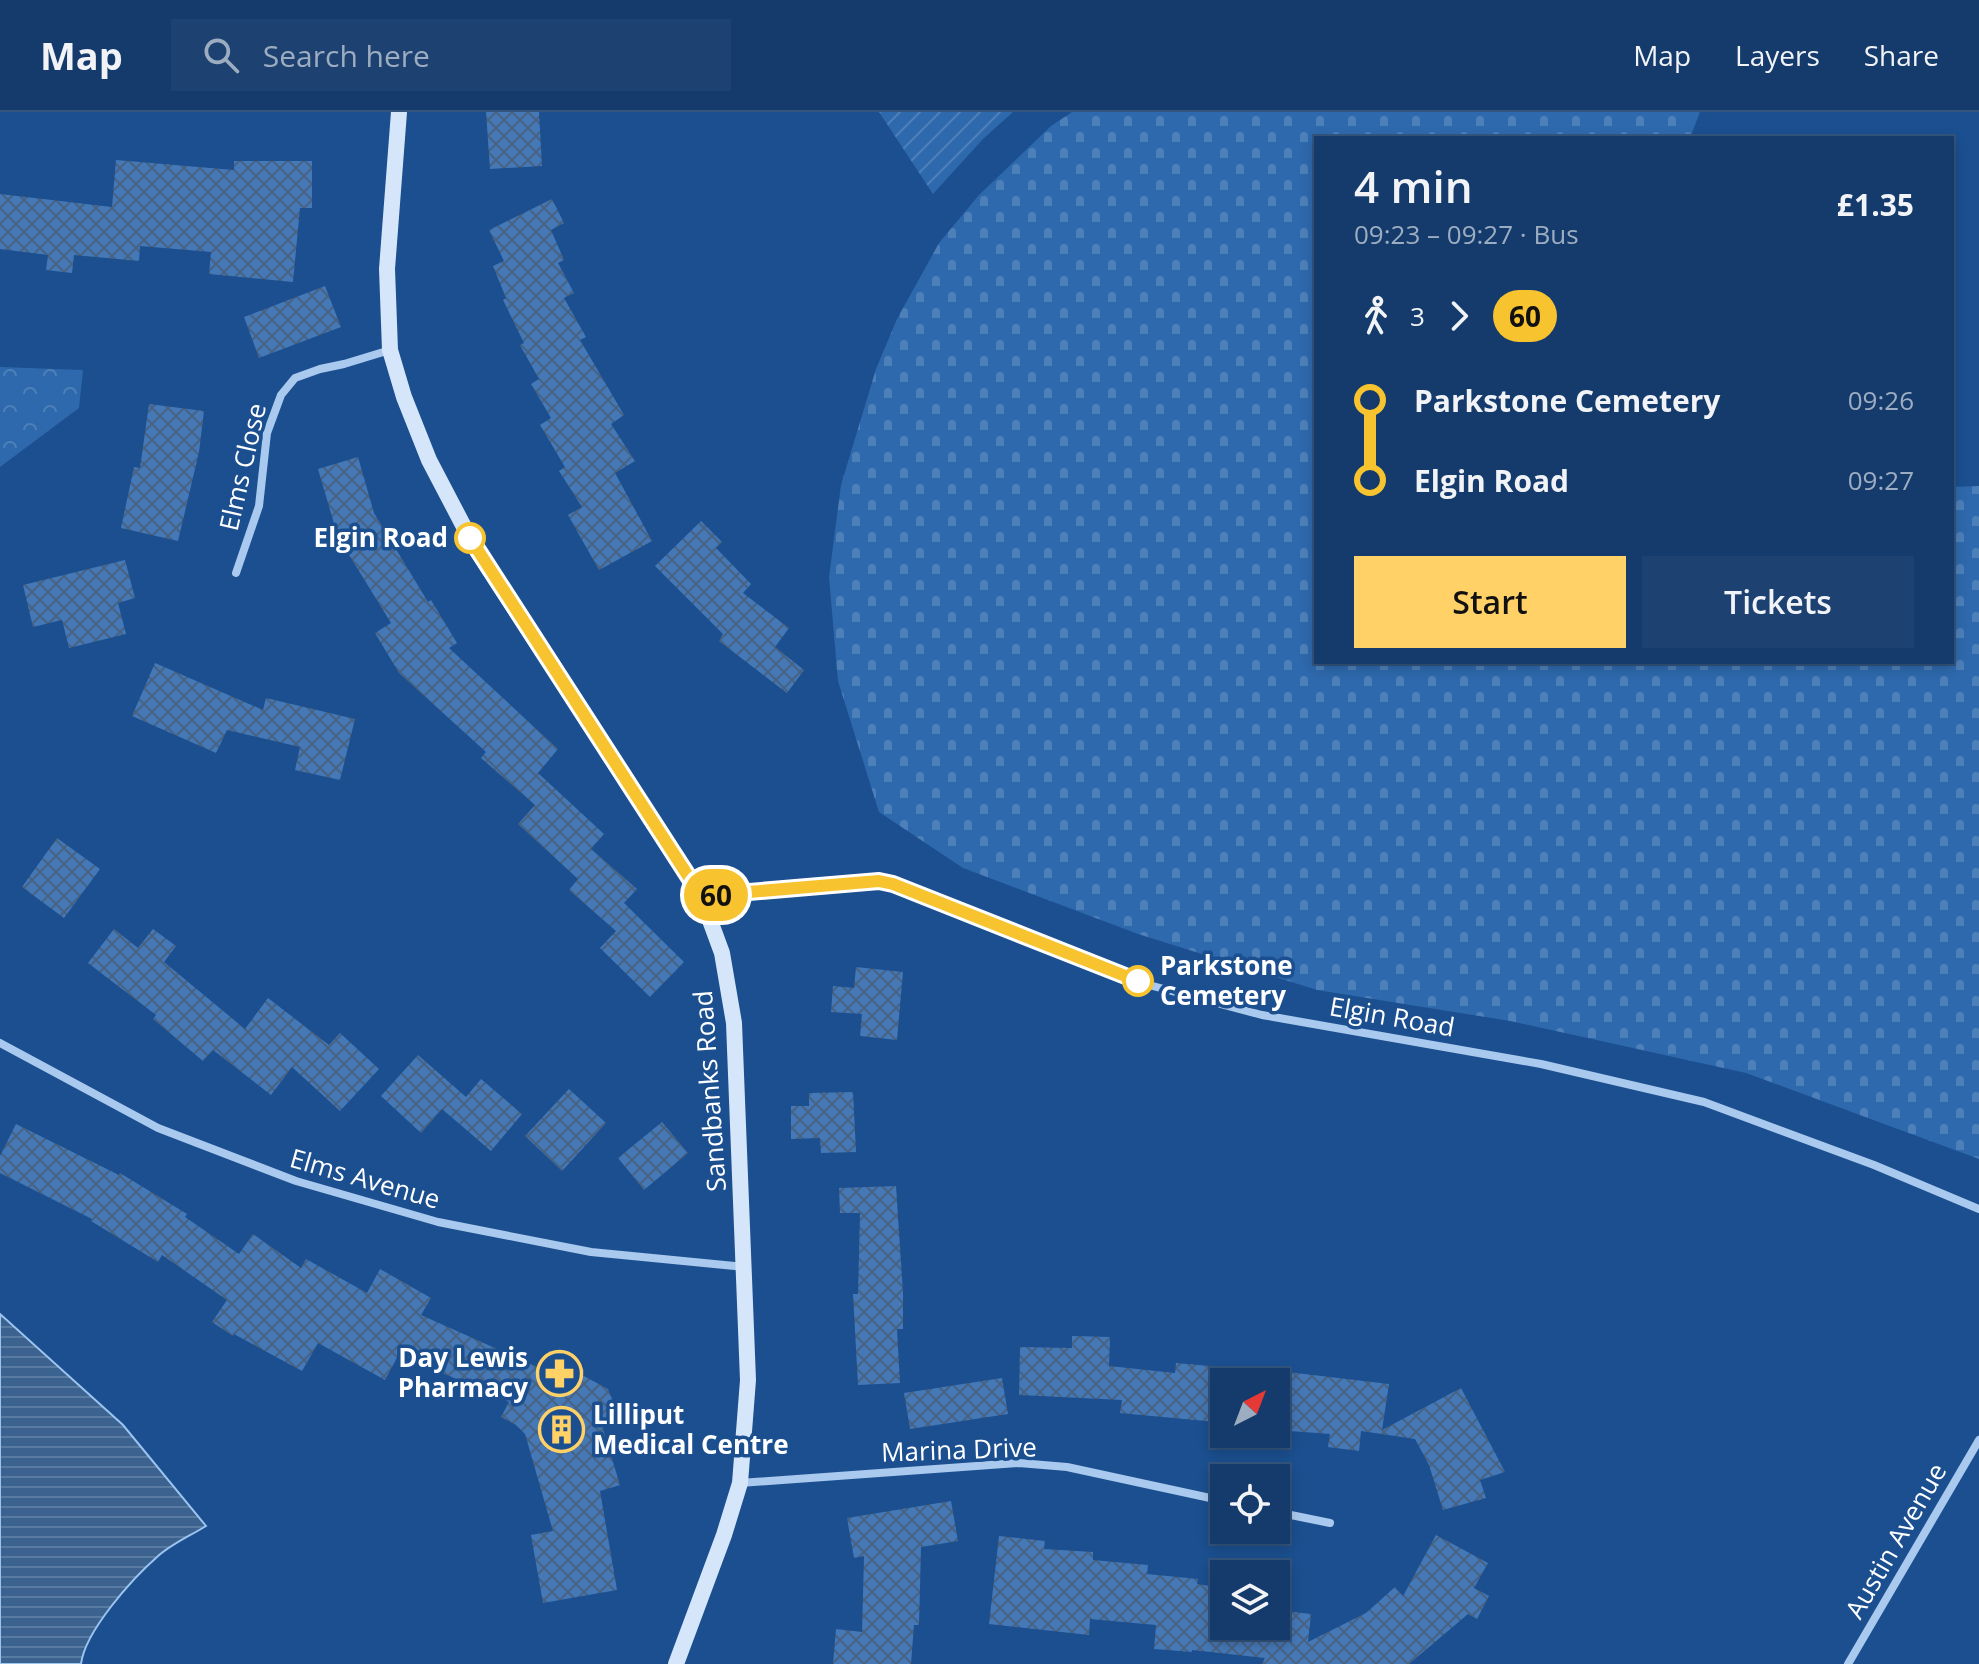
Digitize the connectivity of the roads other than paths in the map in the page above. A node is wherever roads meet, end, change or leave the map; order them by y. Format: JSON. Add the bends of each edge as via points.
{"nodes":[{"id":1,"x":399,"y":112,"type":"edge"},
{"id":2,"x":390,"y":350,"type":"junction"},
{"id":3,"x":236,"y":573,"type":"dead end"},
{"id":4,"x":701,"y":896,"type":"junction"},
{"id":5,"x":0,"y":1043,"type":"edge"},
{"id":6,"x":1979,"y":1209,"type":"edge"},
{"id":7,"x":745,"y":1267,"type":"junction"},
{"id":8,"x":1979,"y":1440,"type":"edge"},
{"id":9,"x":740,"y":1483,"type":"junction"},
{"id":10,"x":1210,"y":1498,"type":"edge"},
{"id":11,"x":1290,"y":1515,"type":"edge"},
{"id":12,"x":1330,"y":1523,"type":"dead end"},
{"id":13,"x":676,"y":1664,"type":"edge"},
{"id":14,"x":1848,"y":1664,"type":"edge"}],
"edges":[{"from":1,"to":2,"type":"main road","name":"Sandbanks Road","via":[[387,269]]},
{"from":2,"to":3,"type":"street","name":"Elms Close","via":[[295,378],[281,395],[267,433],[259,506]]},
{"from":2,"to":4,"type":"main road","name":"Sandbanks Road","via":[[429,460],[474,546]]},
{"from":4,"to":6,"type":"street","name":"Elgin Road","via":[[893,884],[1149,985],[1262,1015],[1541,1064],[1704,1102]]},
{"from":4,"to":7,"type":"main road","name":"Sandbanks Road","via":[[722,953],[734,1023]]},
{"from":5,"to":7,"type":"street","name":"Elms Avenue","via":[[158,1128],[296,1181],[438,1222],[591,1252]]},
{"from":7,"to":9,"type":"main road","name":"Sandbanks Road","via":[[748,1380]]},
{"from":8,"to":14,"type":"street","name":"Austin Avenue"},
{"from":9,"to":10,"type":"street","name":"Marina Drive","via":[[1019,1463],[1067,1467]]},
{"from":9,"to":13,"type":"main road","name":"Sandbanks Road"},
{"from":11,"to":12,"type":"street"}]}
